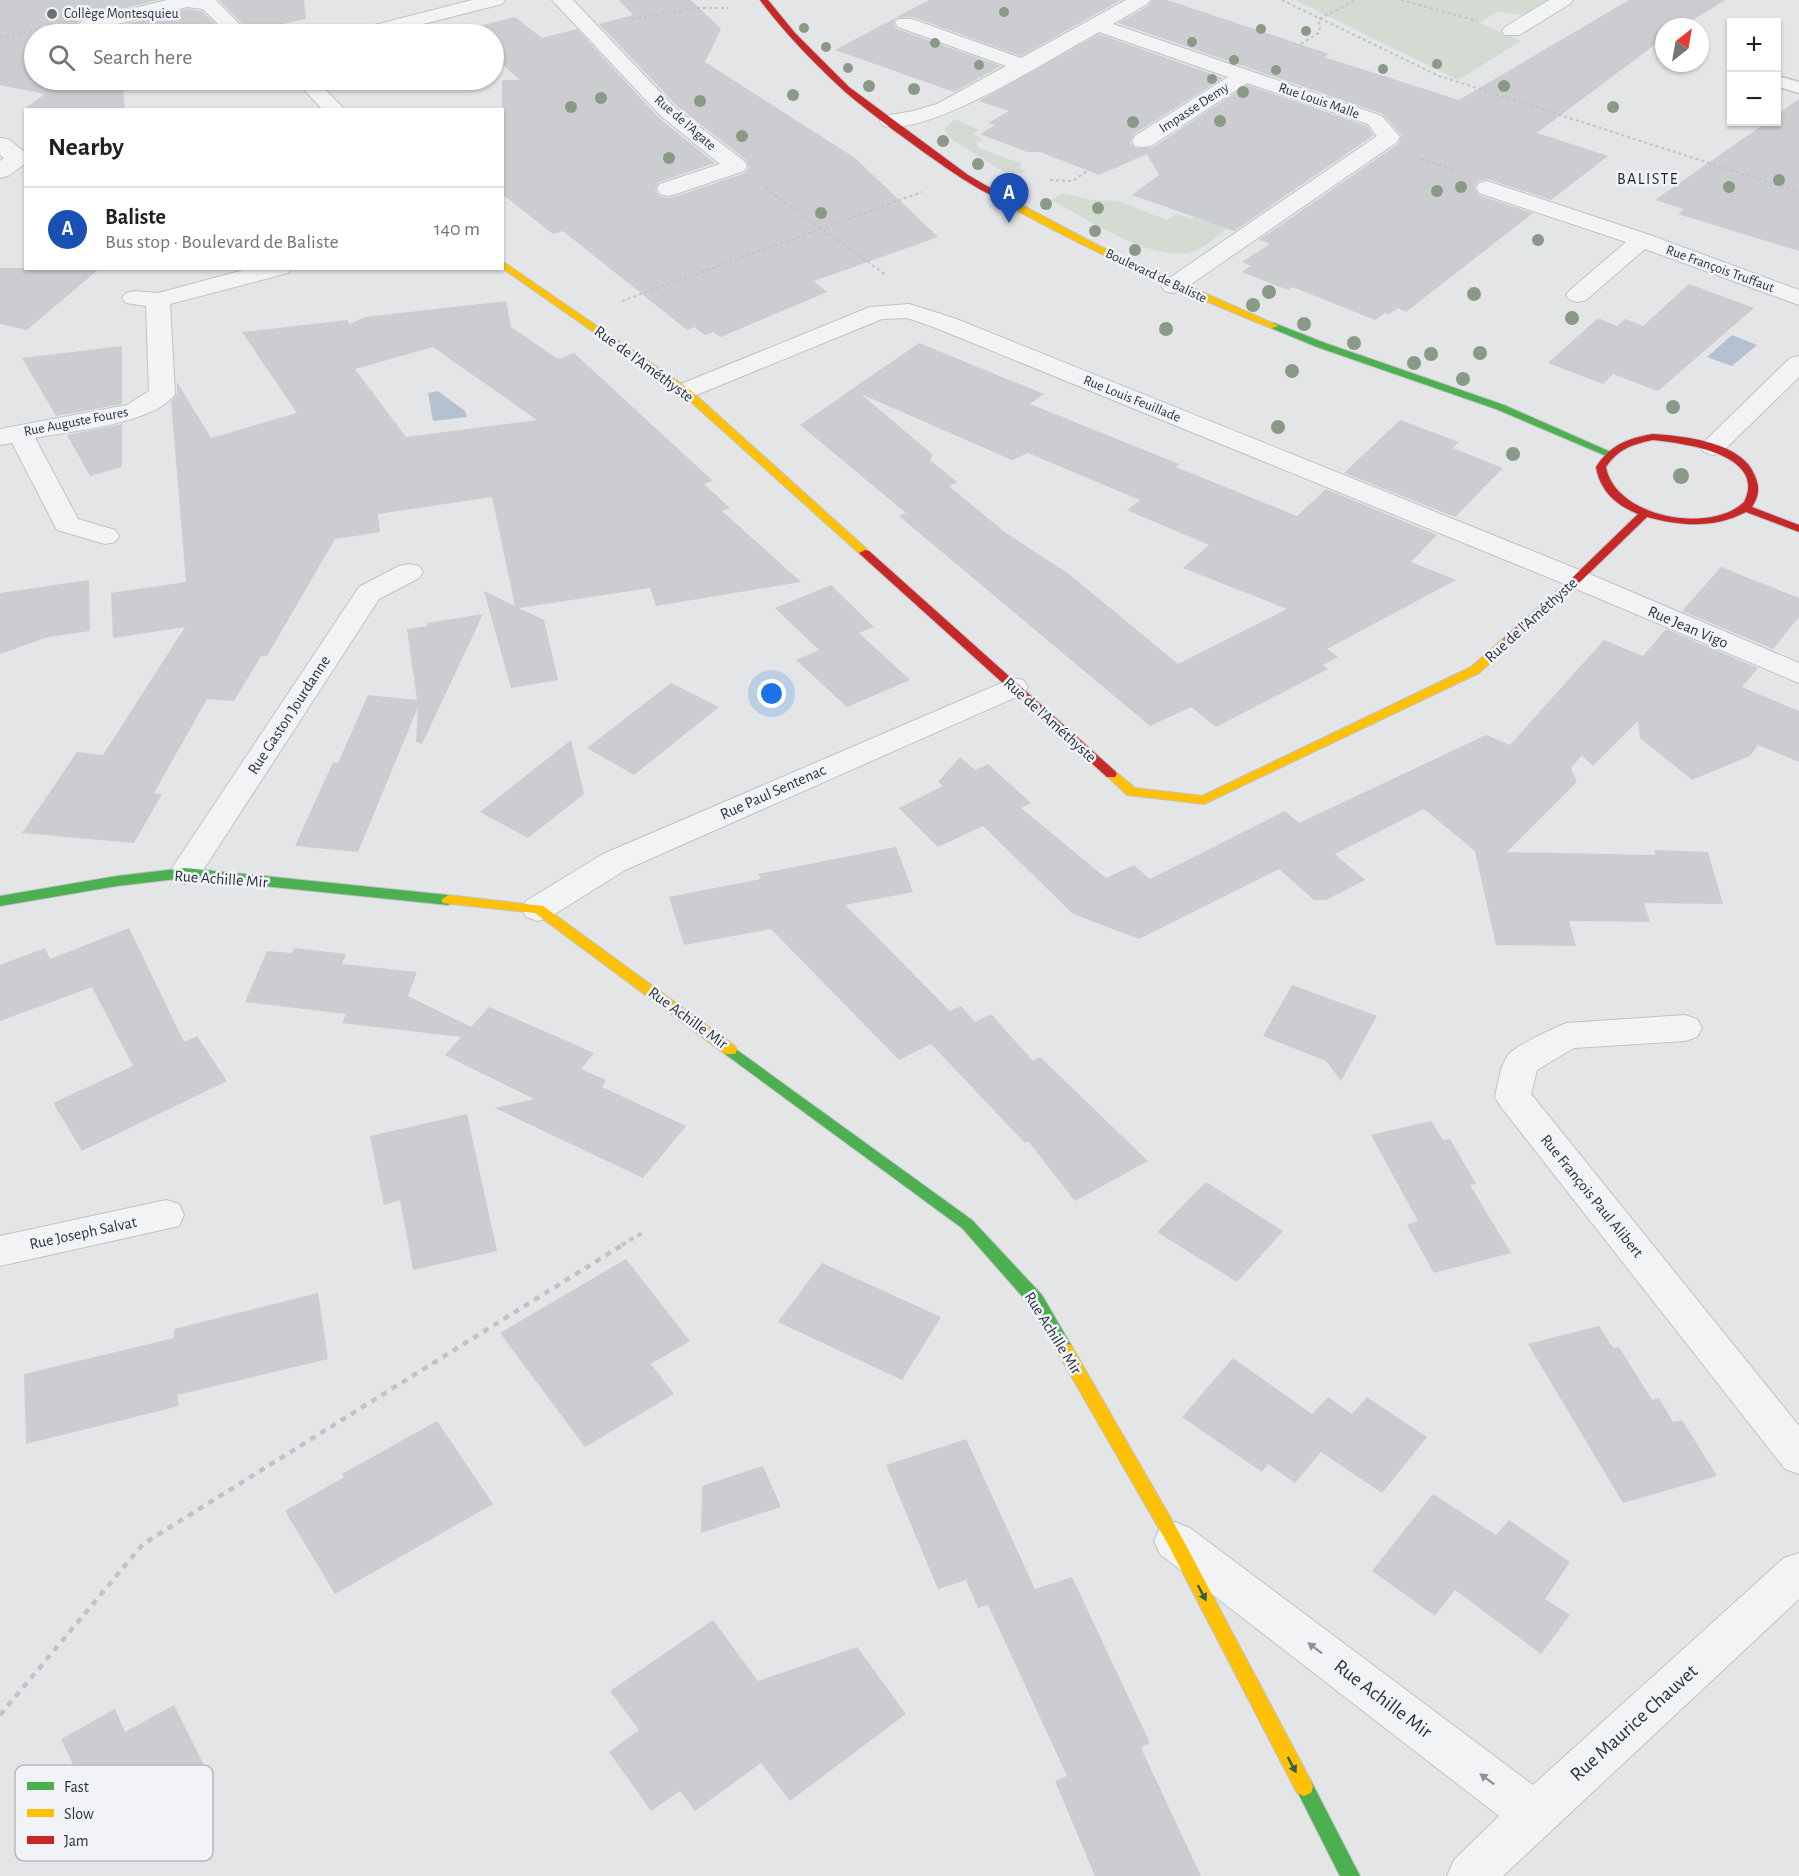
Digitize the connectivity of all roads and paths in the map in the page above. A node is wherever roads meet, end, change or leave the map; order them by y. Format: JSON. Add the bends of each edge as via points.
{"nodes":[{"id":1,"x":495,"y":0,"type":"edge"},
{"id":2,"x":562,"y":0,"type":"edge"},
{"id":3,"x":1140,"y":0,"type":"edge"},
{"id":4,"x":1282,"y":0,"type":"edge"},
{"id":5,"x":1356,"y":0,"type":"edge"},
{"id":6,"x":1401,"y":0,"type":"edge"},
{"id":7,"x":1563,"y":0,"type":"edge"},
{"id":8,"x":767,"y":4,"type":"edge"},
{"id":9,"x":1319,"y":19,"type":"junction"},
{"id":10,"x":905,"y":23,"type":"dead end"},
{"id":11,"x":62,"y":24,"type":"edge"},
{"id":12,"x":78,"y":24,"type":"edge"},
{"id":13,"x":93,"y":24,"type":"edge"},
{"id":14,"x":229,"y":24,"type":"edge"},
{"id":15,"x":401,"y":24,"type":"edge"},
{"id":16,"x":1097,"y":25,"type":"junction"},
{"id":17,"x":590,"y":27,"type":"junction"},
{"id":18,"x":1512,"y":31,"type":"joint"},
{"id":19,"x":24,"y":33,"type":"edge"},
{"id":20,"x":0,"y":38,"type":"edge"},
{"id":21,"x":1300,"y":44,"type":"dead end"},
{"id":22,"x":1021,"y":65,"type":"junction"},
{"id":23,"x":1245,"y":75,"type":"junction"},
{"id":24,"x":1781,"y":82,"type":"dead end"},
{"id":25,"x":1799,"y":88,"type":"edge"},
{"id":26,"x":315,"y":90,"type":"edge"},
{"id":27,"x":333,"y":108,"type":"edge"},
{"id":28,"x":891,"y":121,"type":"junction"},
{"id":29,"x":1143,"y":141,"type":"dead end"},
{"id":30,"x":0,"y":144,"type":"edge"},
{"id":31,"x":1378,"y":144,"type":"junction"},
{"id":32,"x":736,"y":166,"type":"junction"},
{"id":33,"x":1088,"y":170,"type":"dead end"},
{"id":34,"x":0,"y":171,"type":"edge"},
{"id":35,"x":965,"y":177,"type":"junction"},
{"id":36,"x":1049,"y":180,"type":"dead end"},
{"id":37,"x":1487,"y":188,"type":"joint"},
{"id":38,"x":668,"y":189,"type":"dead end"},
{"id":39,"x":1799,"y":192,"type":"edge"},
{"id":40,"x":819,"y":228,"type":"junction"},
{"id":41,"x":1642,"y":240,"type":"junction"},
{"id":42,"x":504,"y":265,"type":"edge"},
{"id":43,"x":271,"y":270,"type":"edge"},
{"id":44,"x":1173,"y":286,"type":"junction"},
{"id":45,"x":1578,"y":295,"type":"dead end"},
{"id":46,"x":1799,"y":298,"type":"edge"},
{"id":47,"x":909,"y":311,"type":"junction"},
{"id":48,"x":578,"y":317,"type":"junction"},
{"id":49,"x":1799,"y":363,"type":"edge"},
{"id":50,"x":685,"y":391,"type":"junction"},
{"id":51,"x":10,"y":435,"type":"edge"},
{"id":52,"x":1713,"y":447,"type":"junction"},
{"id":53,"x":1608,"y":453,"type":"junction"},
{"id":54,"x":1745,"y":508,"type":"junction"},
{"id":55,"x":1645,"y":513,"type":"junction"},
{"id":56,"x":1799,"y":529,"type":"edge"},
{"id":57,"x":105,"y":536,"type":"dead end"},
{"id":58,"x":409,"y":572,"type":"dead end"},
{"id":59,"x":1577,"y":579,"type":"junction"},
{"id":60,"x":1799,"y":674,"type":"edge"},
{"id":61,"x":1013,"y":687,"type":"junction"},
{"id":62,"x":185,"y":873,"type":"junction"},
{"id":63,"x":0,"y":901,"type":"edge"},
{"id":64,"x":538,"y":909,"type":"junction"},
{"id":65,"x":1685,"y":1028,"type":"dead end"},
{"id":66,"x":166,"y":1215,"type":"dead end"},
{"id":67,"x":642,"y":1233,"type":"dead end"},
{"id":68,"x":0,"y":1251,"type":"edge"},
{"id":69,"x":1799,"y":1456,"type":"edge"},
{"id":70,"x":1175,"y":1541,"type":"junction"},
{"id":71,"x":1799,"y":1572,"type":"edge"},
{"id":72,"x":0,"y":1715,"type":"edge"},
{"id":73,"x":1534,"y":1814,"type":"junction"},
{"id":74,"x":1350,"y":1876,"type":"edge"},
{"id":75,"x":1470,"y":1876,"type":"edge"}],
"edges":[{"from":1,"to":15,"type":"street"},
{"from":2,"to":17,"type":"street","name":"Rue de l'Agate"},
{"from":3,"to":16,"type":"street"},
{"from":4,"to":9,"type":"path"},
{"from":5,"to":9,"type":"path"},
{"from":6,"to":18,"type":"path"},
{"from":7,"to":18,"type":"street"},
{"from":8,"to":17,"type":"path","via":[[695,8]]},
{"from":8,"to":28,"type":"street","name":"Boulevard de Baliste","via":[[846,89]]},
{"from":9,"to":21,"type":"path","via":[[1320,32]]},
{"from":9,"to":39,"type":"path","via":[[1439,76]]},
{"from":10,"to":22,"type":"street"},
{"from":11,"to":12,"type":"path"},
{"from":13,"to":14,"type":"street","via":[[187,1],[209,3]]},
{"from":16,"to":22,"type":"street"},
{"from":16,"to":23,"type":"street","name":"Rue Louis Malle"},
{"from":17,"to":32,"type":"street","name":"Rue de l'Agate","via":[[668,112]]},
{"from":19,"to":20,"type":"path"},
{"from":22,"to":28,"type":"street","via":[[944,108]]},
{"from":23,"to":29,"type":"street","name":"Impasse Demy"},
{"from":23,"to":31,"type":"street","name":"Rue Louis Malle","via":[[1375,120],[1389,137]]},
{"from":24,"to":25,"type":"lane"},
{"from":26,"to":27,"type":"street"},
{"from":28,"to":35,"type":"street","name":"Boulevard de Baliste"},
{"from":30,"to":34,"type":"street","via":[[18,158]]},
{"from":31,"to":37,"type":"path","via":[[1473,176]]},
{"from":31,"to":44,"type":"street"},
{"from":32,"to":38,"type":"street","name":"Rue de l'Agate"},
{"from":32,"to":40,"type":"path"},
{"from":33,"to":36,"type":"path","via":[[1073,181]]},
{"from":35,"to":40,"type":"path"},
{"from":35,"to":44,"type":"street","name":"Boulevard de Baliste","via":[[1041,221]]},
{"from":37,"to":41,"type":"street","name":"Rue François Truffaut"},
{"from":40,"to":47,"type":"path","via":[[900,285]]},
{"from":40,"to":48,"type":"path"},
{"from":41,"to":45,"type":"street"},
{"from":41,"to":46,"type":"street","name":"Rue François Truffaut"},
{"from":42,"to":48,"type":"street","name":"Rue de l'Améthyste"},
{"from":43,"to":51,"type":"street","name":"Rue Auguste Foures","via":[[146,299],[162,394],[135,411]]},
{"from":44,"to":53,"type":"street","name":"Boulevard de Baliste","via":[[1321,345],[1500,407]]},
{"from":47,"to":50,"type":"street","name":"Rue Louis Feuillade","via":[[878,312]]},
{"from":47,"to":59,"type":"street","name":"Rue Louis Feuillade"},
{"from":48,"to":50,"type":"street","name":"Rue de l'Améthyste"},
{"from":49,"to":52,"type":"street"},
{"from":50,"to":61,"type":"street","name":"Rue de l'Améthyste"},
{"from":51,"to":57,"type":"street","via":[[67,524]]},
{"from":52,"to":53,"type":"street","via":[[1683,438],[1653,437],[1626,441]]},
{"from":52,"to":54,"type":"street","via":[[1736,460],[1751,477],[1754,494]]},
{"from":53,"to":55,"type":"street","via":[[1600,467],[1605,484],[1621,500]]},
{"from":54,"to":55,"type":"street","via":[[1727,518],[1702,522]]},
{"from":54,"to":56,"type":"street"},
{"from":55,"to":59,"type":"street","name":"Rue de l'Améthyste"},
{"from":58,"to":62,"type":"street","name":"Rue Gaston Jourdanne","via":[[369,593]]},
{"from":59,"to":60,"type":"street","name":"Rue Jean Vigo"},
{"from":59,"to":61,"type":"street","name":"Rue de l'Améthyste","via":[[1475,670],[1204,800],[1131,792]]},
{"from":61,"to":64,"type":"street","name":"Rue Paul Sentenac","via":[[614,862]]},
{"from":62,"to":63,"type":"street","name":"Rue Achille Mir","via":[[117,880]]},
{"from":62,"to":64,"type":"street","name":"Rue Achille Mir"},
{"from":64,"to":70,"type":"street","name":"Rue Achille Mir","via":[[967,1224],[1036,1300]]},
{"from":65,"to":69,"type":"street","name":"Rue François Paul Alibert","via":[[1567,1036],[1521,1063],[1513,1097]]},
{"from":66,"to":68,"type":"street","name":"Rue Joseph Salvat"},
{"from":67,"to":72,"type":"path","via":[[143,1544]]},
{"from":73,"to":70,"type":"street","name":"Rue Achille Mir","one_way":true},
{"from":70,"to":74,"type":"street","name":"Rue Achille Mir","one_way":true},
{"from":71,"to":73,"type":"street","name":"Rue Maurice Chauvet"},
{"from":73,"to":75,"type":"street","name":"Rue Maurice Chauvet"}]}
